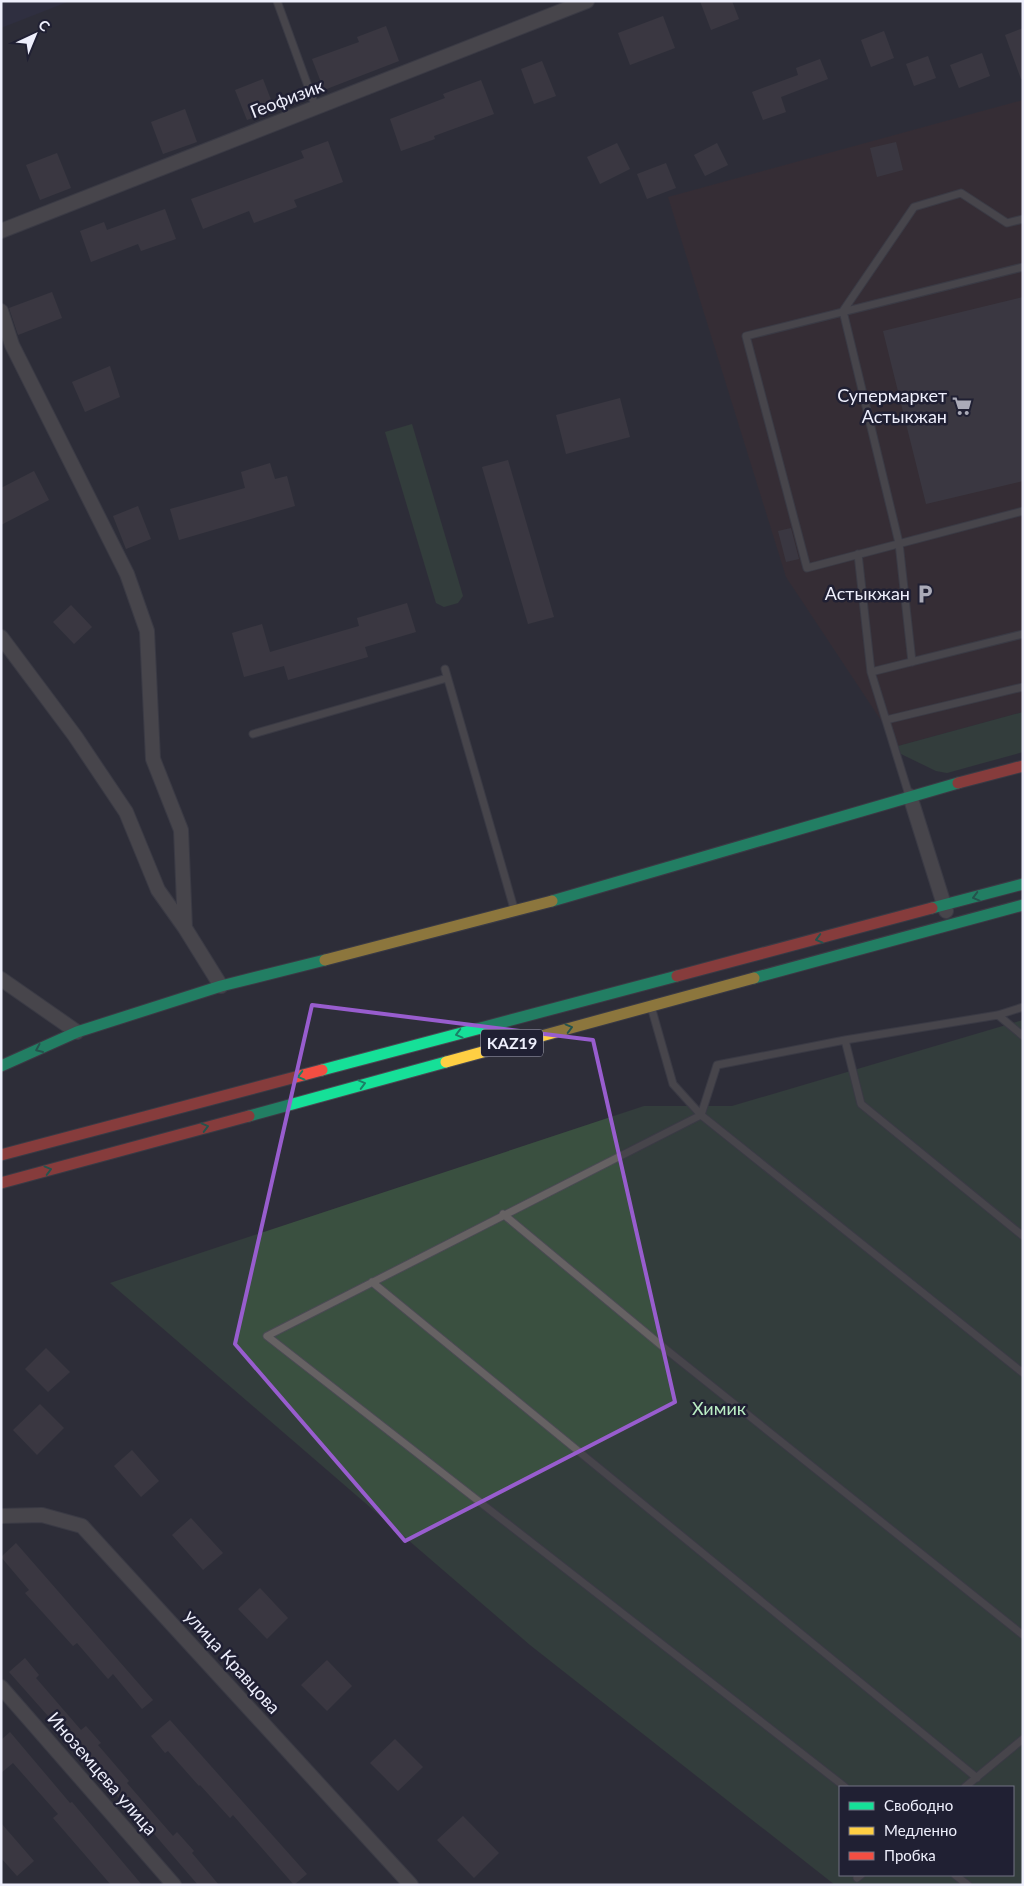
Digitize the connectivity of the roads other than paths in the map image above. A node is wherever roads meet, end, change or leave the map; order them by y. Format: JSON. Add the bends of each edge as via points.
{"nodes":[{"id":1,"x":277,"y":1,"type":"edge"},
{"id":2,"x":587,"y":1,"type":"edge"},
{"id":3,"x":316,"y":108,"type":"junction"},
{"id":4,"x":1023,"y":219,"type":"edge"},
{"id":5,"x":1,"y":231,"type":"edge"},
{"id":6,"x":1023,"y":267,"type":"edge"},
{"id":7,"x":1,"y":311,"type":"edge"},
{"id":8,"x":843,"y":311,"type":"junction"},
{"id":9,"x":1023,"y":511,"type":"edge"},
{"id":10,"x":899,"y":543,"type":"junction"},
{"id":11,"x":858,"y":554,"type":"junction"},
{"id":12,"x":1023,"y":634,"type":"edge"},
{"id":13,"x":1,"y":637,"type":"edge"},
{"id":14,"x":912,"y":662,"type":"junction"},
{"id":15,"x":445,"y":669,"type":"dead end"},
{"id":16,"x":872,"y":672,"type":"junction"},
{"id":17,"x":447,"y":678,"type":"junction"},
{"id":18,"x":1023,"y":687,"type":"edge"},
{"id":19,"x":886,"y":720,"type":"junction"},
{"id":20,"x":253,"y":734,"type":"dead end"},
{"id":21,"x":1023,"y":766,"type":"edge"},
{"id":22,"x":910,"y":796,"type":"junction"},
{"id":23,"x":1023,"y":884,"type":"edge"},
{"id":24,"x":1023,"y":904,"type":"edge"},
{"id":25,"x":945,"y":906,"type":"junction"},
{"id":26,"x":515,"y":912,"type":"junction"},
{"id":27,"x":950,"y":924,"type":"junction"},
{"id":28,"x":185,"y":928,"type":"junction"},
{"id":29,"x":1,"y":979,"type":"edge"},
{"id":30,"x":221,"y":986,"type":"junction"},
{"id":31,"x":648,"y":995,"type":"junction"},
{"id":32,"x":1023,"y":1007,"type":"edge"},
{"id":33,"x":998,"y":1015,"type":"junction"},
{"id":34,"x":77,"y":1032,"type":"junction"},
{"id":35,"x":1023,"y":1036,"type":"edge"},
{"id":36,"x":845,"y":1040,"type":"junction"},
{"id":37,"x":1,"y":1066,"type":"edge"},
{"id":38,"x":701,"y":1115,"type":"junction"},
{"id":39,"x":1,"y":1155,"type":"edge"},
{"id":40,"x":1,"y":1183,"type":"edge"},
{"id":41,"x":503,"y":1214,"type":"junction"},
{"id":42,"x":1023,"y":1236,"type":"edge"},
{"id":43,"x":372,"y":1282,"type":"junction"},
{"id":44,"x":1023,"y":1374,"type":"edge"},
{"id":45,"x":1,"y":1516,"type":"edge"},
{"id":46,"x":1023,"y":1635,"type":"edge"},
{"id":47,"x":1,"y":1687,"type":"edge"},
{"id":48,"x":1023,"y":1739,"type":"edge"},
{"id":49,"x":976,"y":1778,"type":"junction"},
{"id":50,"x":844,"y":1786,"type":"edge"},
{"id":51,"x":966,"y":1786,"type":"edge"},
{"id":52,"x":956,"y":1876,"type":"edge"},
{"id":53,"x":174,"y":1885,"type":"edge"},
{"id":54,"x":411,"y":1885,"type":"edge"},
{"id":55,"x":968,"y":1885,"type":"edge"}],
"edges":[{"from":1,"to":3,"type":"lane"},
{"from":2,"to":3,"type":"street","name":"Геофизик"},
{"from":3,"to":5,"type":"street","name":"Геофизик"},
{"from":4,"to":8,"type":"lane","via":[[1007,223],[962,193],[914,207]]},
{"from":6,"to":8,"type":"lane"},
{"from":7,"to":28,"type":"street","via":[[12,345],[126,574],[148,631],[152,760],[180,830]]},
{"from":8,"to":10,"type":"lane"},
{"from":8,"to":11,"type":"lane","via":[[746,336],[807,568]]},
{"from":9,"to":10,"type":"lane"},
{"from":10,"to":11,"type":"lane"},
{"from":10,"to":14,"type":"lane"},
{"from":11,"to":16,"type":"lane"},
{"from":12,"to":14,"type":"lane"},
{"from":13,"to":28,"type":"street","via":[[75,736],[126,812],[158,890]]},
{"from":14,"to":16,"type":"lane"},
{"from":15,"to":17,"type":"lane"},
{"from":16,"to":19,"type":"lane"},
{"from":17,"to":20,"type":"lane"},
{"from":17,"to":26,"type":"lane"},
{"from":18,"to":19,"type":"lane"},
{"from":19,"to":22,"type":"lane"},
{"from":21,"to":22,"type":"main road"},
{"from":22,"to":25,"type":"street"},
{"from":22,"to":26,"type":"main road"},
{"from":23,"to":25,"type":"main road","number":"KAZ19","one_way":true},
{"from":24,"to":27,"type":"main road","number":"KAZ19"},
{"from":25,"to":27,"type":"street"},
{"from":25,"to":31,"type":"main road","number":"KAZ19","one_way":true},
{"from":26,"to":30,"type":"main road"},
{"from":27,"to":31,"type":"main road","number":"KAZ19"},
{"from":28,"to":30,"type":"street"},
{"from":29,"to":34,"type":"street"},
{"from":30,"to":34,"type":"main road"},
{"from":31,"to":38,"type":"lane","via":[[673,1084]]},
{"from":31,"to":39,"type":"main road","number":"KAZ19","one_way":true},
{"from":40,"to":31,"type":"main road","number":"KAZ19","one_way":true},
{"from":32,"to":33,"type":"lane"},
{"from":33,"to":35,"type":"lane"},
{"from":33,"to":36,"type":"lane"},
{"from":34,"to":37,"type":"main road","one_way":true},
{"from":36,"to":38,"type":"lane","via":[[717,1065]]},
{"from":36,"to":42,"type":"lane","via":[[861,1104]]},
{"from":38,"to":41,"type":"lane"},
{"from":38,"to":44,"type":"lane"},
{"from":41,"to":43,"type":"lane"},
{"from":41,"to":46,"type":"lane"},
{"from":43,"to":49,"type":"lane"},
{"from":43,"to":50,"type":"lane","via":[[267,1336]]},
{"from":45,"to":54,"type":"street","name":"улица Кравцова","via":[[42,1515],[82,1526]]},
{"from":47,"to":53,"type":"street","name":"Иноземцева улица"},
{"from":48,"to":49,"type":"lane"},
{"from":49,"to":51,"type":"lane"},
{"from":52,"to":55,"type":"lane"}]}
